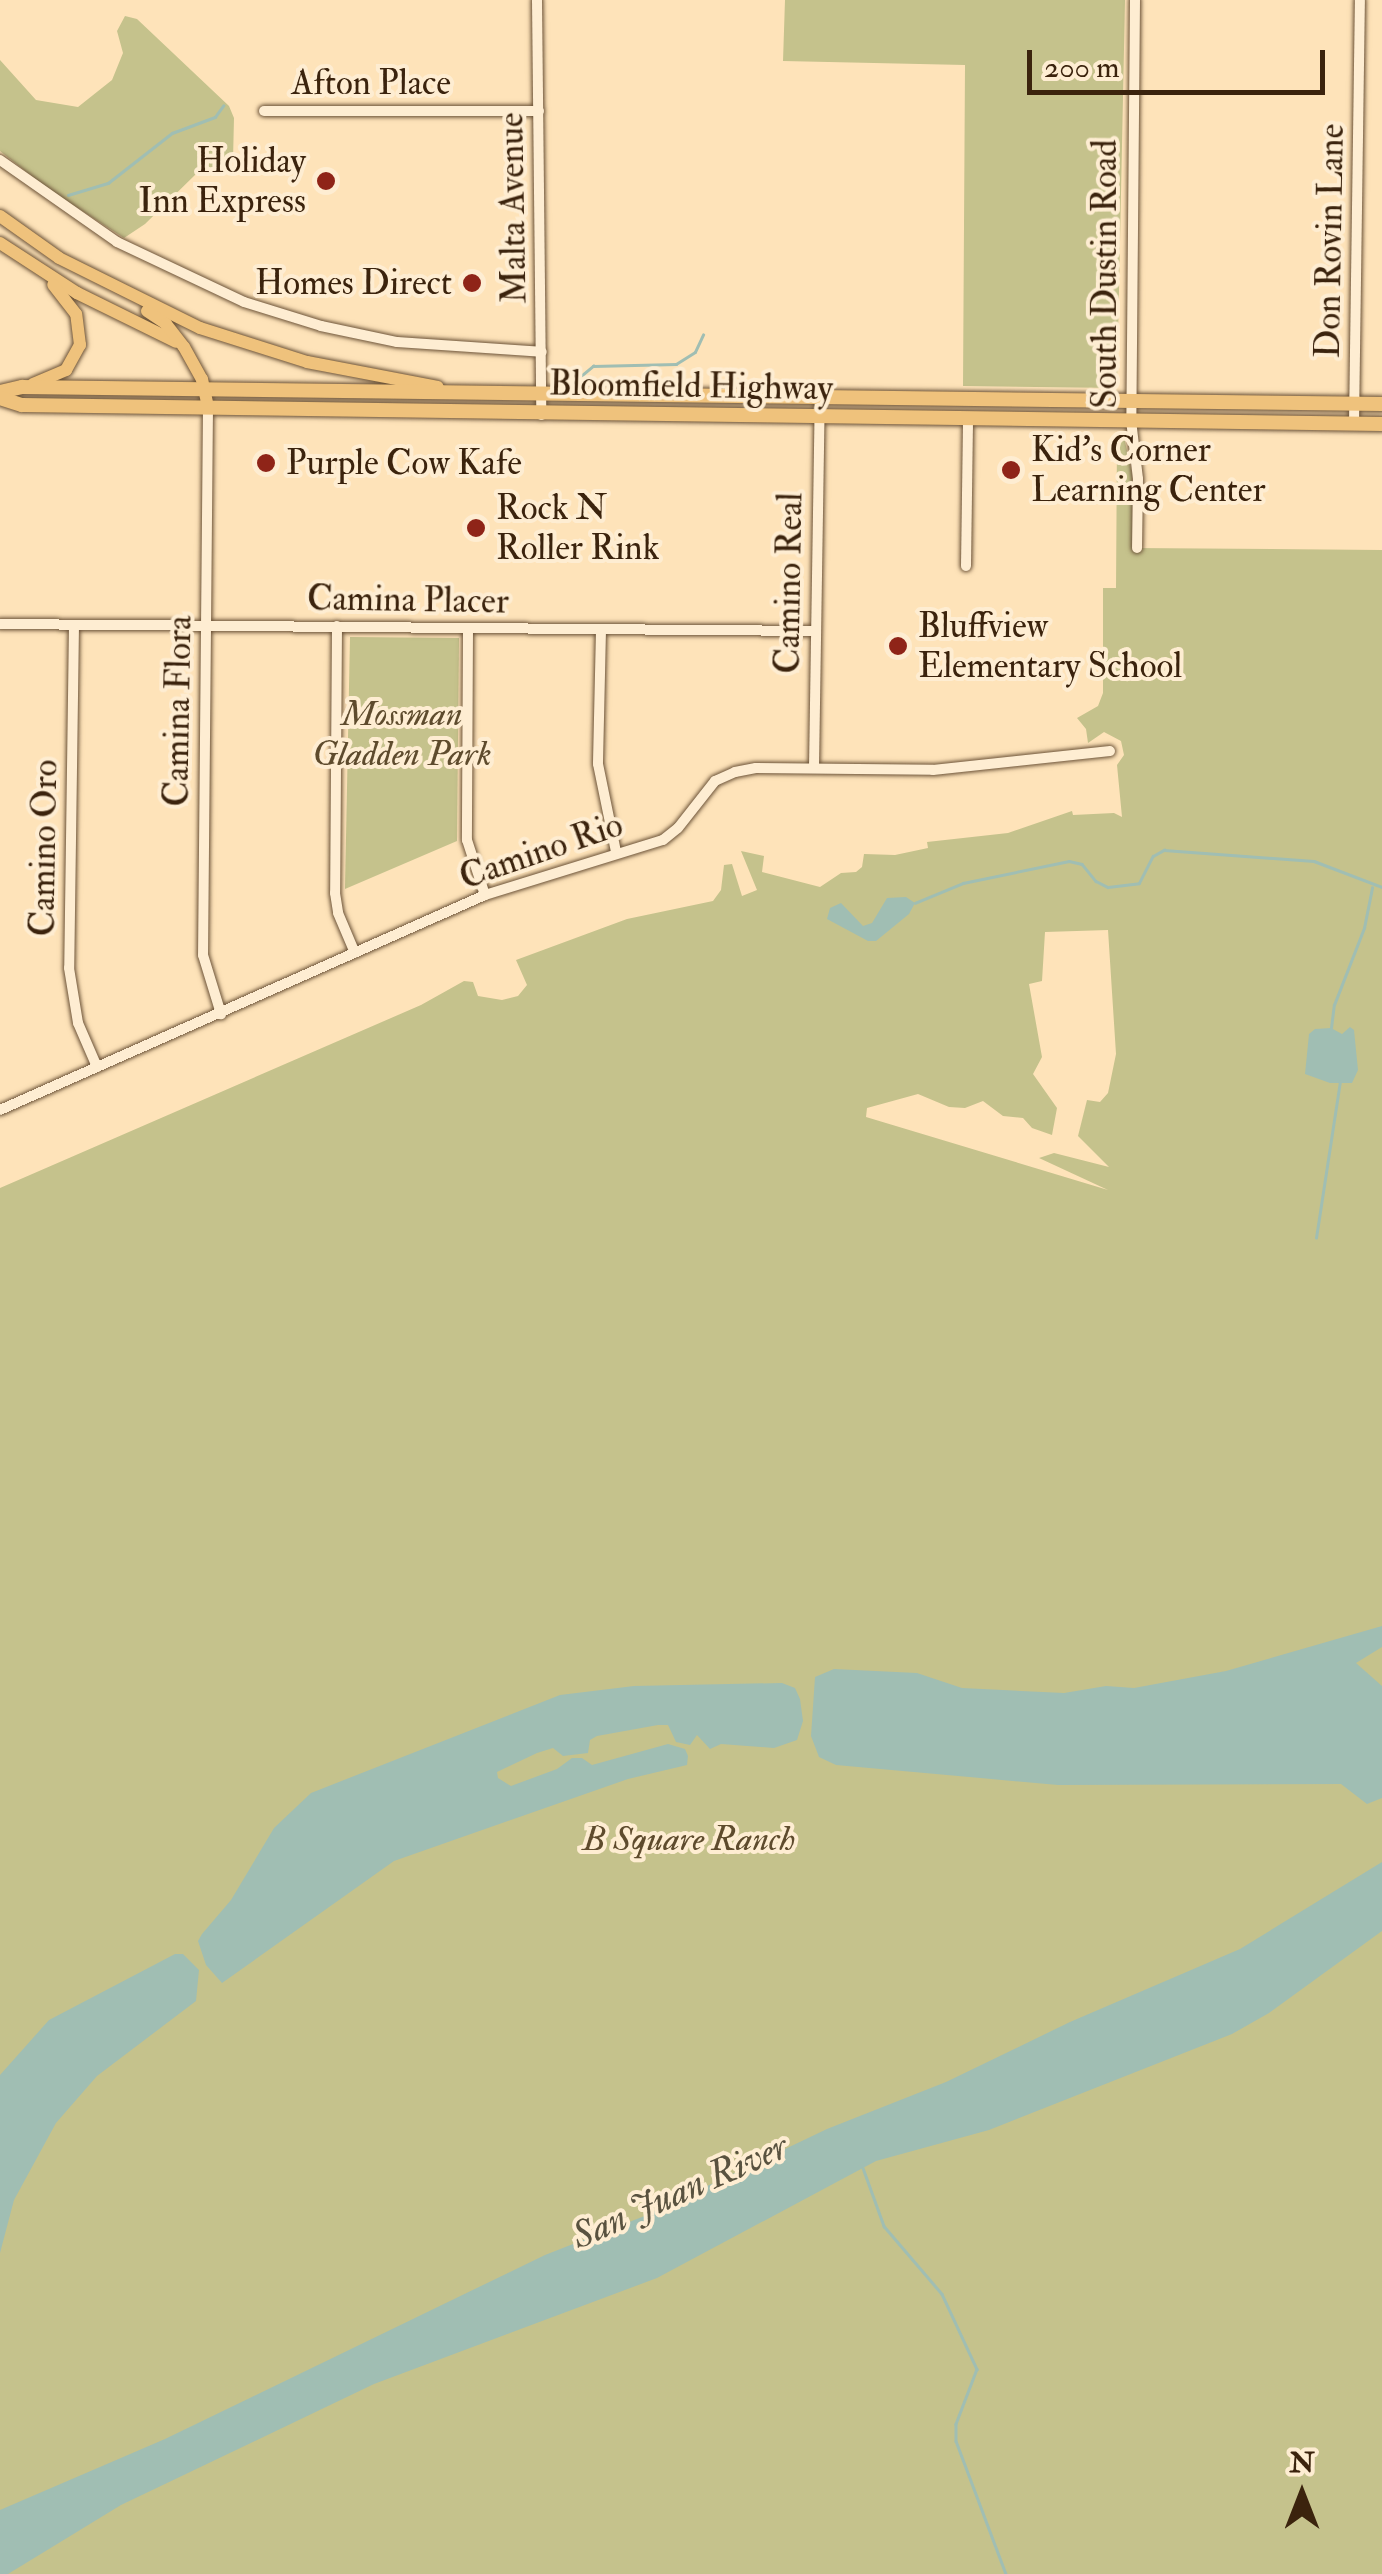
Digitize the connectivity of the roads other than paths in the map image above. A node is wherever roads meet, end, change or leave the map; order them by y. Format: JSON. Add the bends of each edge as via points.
{"nodes":[{"id":1,"x":537,"y":0,"type":"edge"},
{"id":2,"x":1135,"y":0,"type":"edge"},
{"id":3,"x":1360,"y":0,"type":"edge"},
{"id":4,"x":539,"y":110,"type":"junction"},
{"id":5,"x":264,"y":111,"type":"dead end"},
{"id":6,"x":0,"y":160,"type":"edge"},
{"id":7,"x":0,"y":216,"type":"edge"},
{"id":8,"x":0,"y":243,"type":"edge"},
{"id":9,"x":59,"y":258,"type":"junction"},
{"id":10,"x":36,"y":269,"type":"junction"},
{"id":11,"x":184,"y":347,"type":"junction"},
{"id":12,"x":542,"y":352,"type":"junction"},
{"id":13,"x":22,"y":386,"type":"junction"},
{"id":14,"x":205,"y":389,"type":"junction"},
{"id":15,"x":480,"y":393,"type":"junction"},
{"id":16,"x":541,"y":394,"type":"junction"},
{"id":17,"x":0,"y":395,"type":"edge"},
{"id":18,"x":820,"y":399,"type":"junction"},
{"id":19,"x":1132,"y":400,"type":"junction"},
{"id":20,"x":1355,"y":403,"type":"junction"},
{"id":21,"x":1382,"y":404,"type":"edge"},
{"id":22,"x":208,"y":407,"type":"junction"},
{"id":23,"x":541,"y":415,"type":"junction"},
{"id":24,"x":820,"y":418,"type":"junction"},
{"id":25,"x":968,"y":419,"type":"junction"},
{"id":26,"x":1131,"y":420,"type":"junction"},
{"id":27,"x":1354,"y":423,"type":"junction"},
{"id":28,"x":1382,"y":424,"type":"edge"},
{"id":29,"x":1138,"y":548,"type":"dead end"},
{"id":30,"x":966,"y":566,"type":"dead end"},
{"id":31,"x":0,"y":624,"type":"edge"},
{"id":32,"x":74,"y":625,"type":"junction"},
{"id":33,"x":206,"y":626,"type":"junction"},
{"id":34,"x":336,"y":626,"type":"junction"},
{"id":35,"x":468,"y":630,"type":"junction"},
{"id":36,"x":600,"y":630,"type":"junction"},
{"id":37,"x":816,"y":631,"type":"junction"},
{"id":38,"x":1110,"y":751,"type":"dead end"},
{"id":39,"x":814,"y":767,"type":"junction"},
{"id":40,"x":616,"y":852,"type":"junction"},
{"id":41,"x":485,"y":896,"type":"junction"},
{"id":42,"x":355,"y":953,"type":"junction"},
{"id":43,"x":220,"y":1014,"type":"junction"},
{"id":44,"x":97,"y":1068,"type":"junction"},
{"id":45,"x":0,"y":1110,"type":"edge"}],
"edges":[{"from":1,"to":4,"type":"street","name":"Malta Avenue"},
{"from":2,"to":19,"type":"street","name":"South Dustin Road"},
{"from":3,"to":20,"type":"street","name":"Don Rovin Lane"},
{"from":4,"to":5,"type":"street","name":"Afton Place"},
{"from":4,"to":12,"type":"street","name":"Malta Avenue"},
{"from":6,"to":12,"type":"street","via":[[130,249],[255,306],[403,342]]},
{"from":7,"to":9,"type":"main road"},
{"from":8,"to":10,"type":"main road"},
{"from":9,"to":11,"type":"main road","via":[[160,320]]},
{"from":9,"to":15,"type":"main road","via":[[248,346],[338,370]]},
{"from":10,"to":11,"type":"main road"},
{"from":10,"to":13,"type":"main road","via":[[72,306],[80,339],[66,370]]},
{"from":11,"to":14,"type":"main road"},
{"from":12,"to":16,"type":"street","name":"Malta Avenue"},
{"from":13,"to":14,"type":"highway","name":"Bloomfield Highway"},
{"from":13,"to":17,"type":"highway","name":"Bloomfield Highway"},
{"from":14,"to":15,"type":"highway","name":"Bloomfield Highway"},
{"from":14,"to":22,"type":"main road"},
{"from":15,"to":16,"type":"highway","name":"Bloomfield Highway"},
{"from":16,"to":18,"type":"highway","name":"Bloomfield Highway"},
{"from":16,"to":23,"type":"street","name":"Malta Avenue"},
{"from":17,"to":22,"type":"highway","name":"Bloomfield Highway","via":[[22,406]]},
{"from":18,"to":19,"type":"highway","name":"Bloomfield Highway"},
{"from":18,"to":24,"type":"street","name":"Camino Real"},
{"from":19,"to":20,"type":"highway","name":"Bloomfield Highway"},
{"from":19,"to":26,"type":"street","name":"South Dustin Road"},
{"from":20,"to":21,"type":"highway","name":"Bloomfield Highway"},
{"from":20,"to":27,"type":"street","name":"Don Rovin Lane"},
{"from":22,"to":23,"type":"highway","name":"Bloomfield Highway"},
{"from":22,"to":33,"type":"street","name":"Camina Flora"},
{"from":23,"to":24,"type":"highway","name":"Bloomfield Highway"},
{"from":24,"to":25,"type":"highway","name":"Bloomfield Highway"},
{"from":24,"to":37,"type":"street","name":"Camino Real"},
{"from":25,"to":26,"type":"highway","name":"Bloomfield Highway"},
{"from":25,"to":30,"type":"street"},
{"from":26,"to":27,"type":"highway","name":"Bloomfield Highway"},
{"from":26,"to":29,"type":"street","name":"South Dustin Road"},
{"from":27,"to":28,"type":"highway","name":"Bloomfield Highway"},
{"from":31,"to":32,"type":"street","name":"Camina Placer"},
{"from":32,"to":33,"type":"street","name":"Camina Placer"},
{"from":32,"to":44,"type":"street","name":"Camino Oro","via":[[70,968],[78,1023]]},
{"from":33,"to":34,"type":"street","name":"Camina Placer"},
{"from":33,"to":43,"type":"street","name":"Camina Flora","via":[[203,955]]},
{"from":34,"to":35,"type":"street","name":"Camina Placer"},
{"from":34,"to":42,"type":"street","via":[[335,893]]},
{"from":35,"to":36,"type":"street","name":"Camina Placer"},
{"from":35,"to":41,"type":"street","via":[[466,822],[470,858]]},
{"from":36,"to":37,"type":"street","name":"Camina Placer"},
{"from":36,"to":40,"type":"street","via":[[598,764]]},
{"from":37,"to":39,"type":"street","name":"Camino Real"},
{"from":38,"to":39,"type":"street","name":"Camino Rio","via":[[933,770]]},
{"from":39,"to":40,"type":"street","name":"Camino Rio","via":[[735,772],[715,781],[663,840]]},
{"from":40,"to":41,"type":"street","name":"Camino Rio"},
{"from":41,"to":42,"type":"street","name":"Camino Rio"},
{"from":42,"to":43,"type":"street","name":"Camino Rio"},
{"from":43,"to":44,"type":"street","name":"Camino Rio"},
{"from":44,"to":45,"type":"street","name":"Camino Rio"}]}
